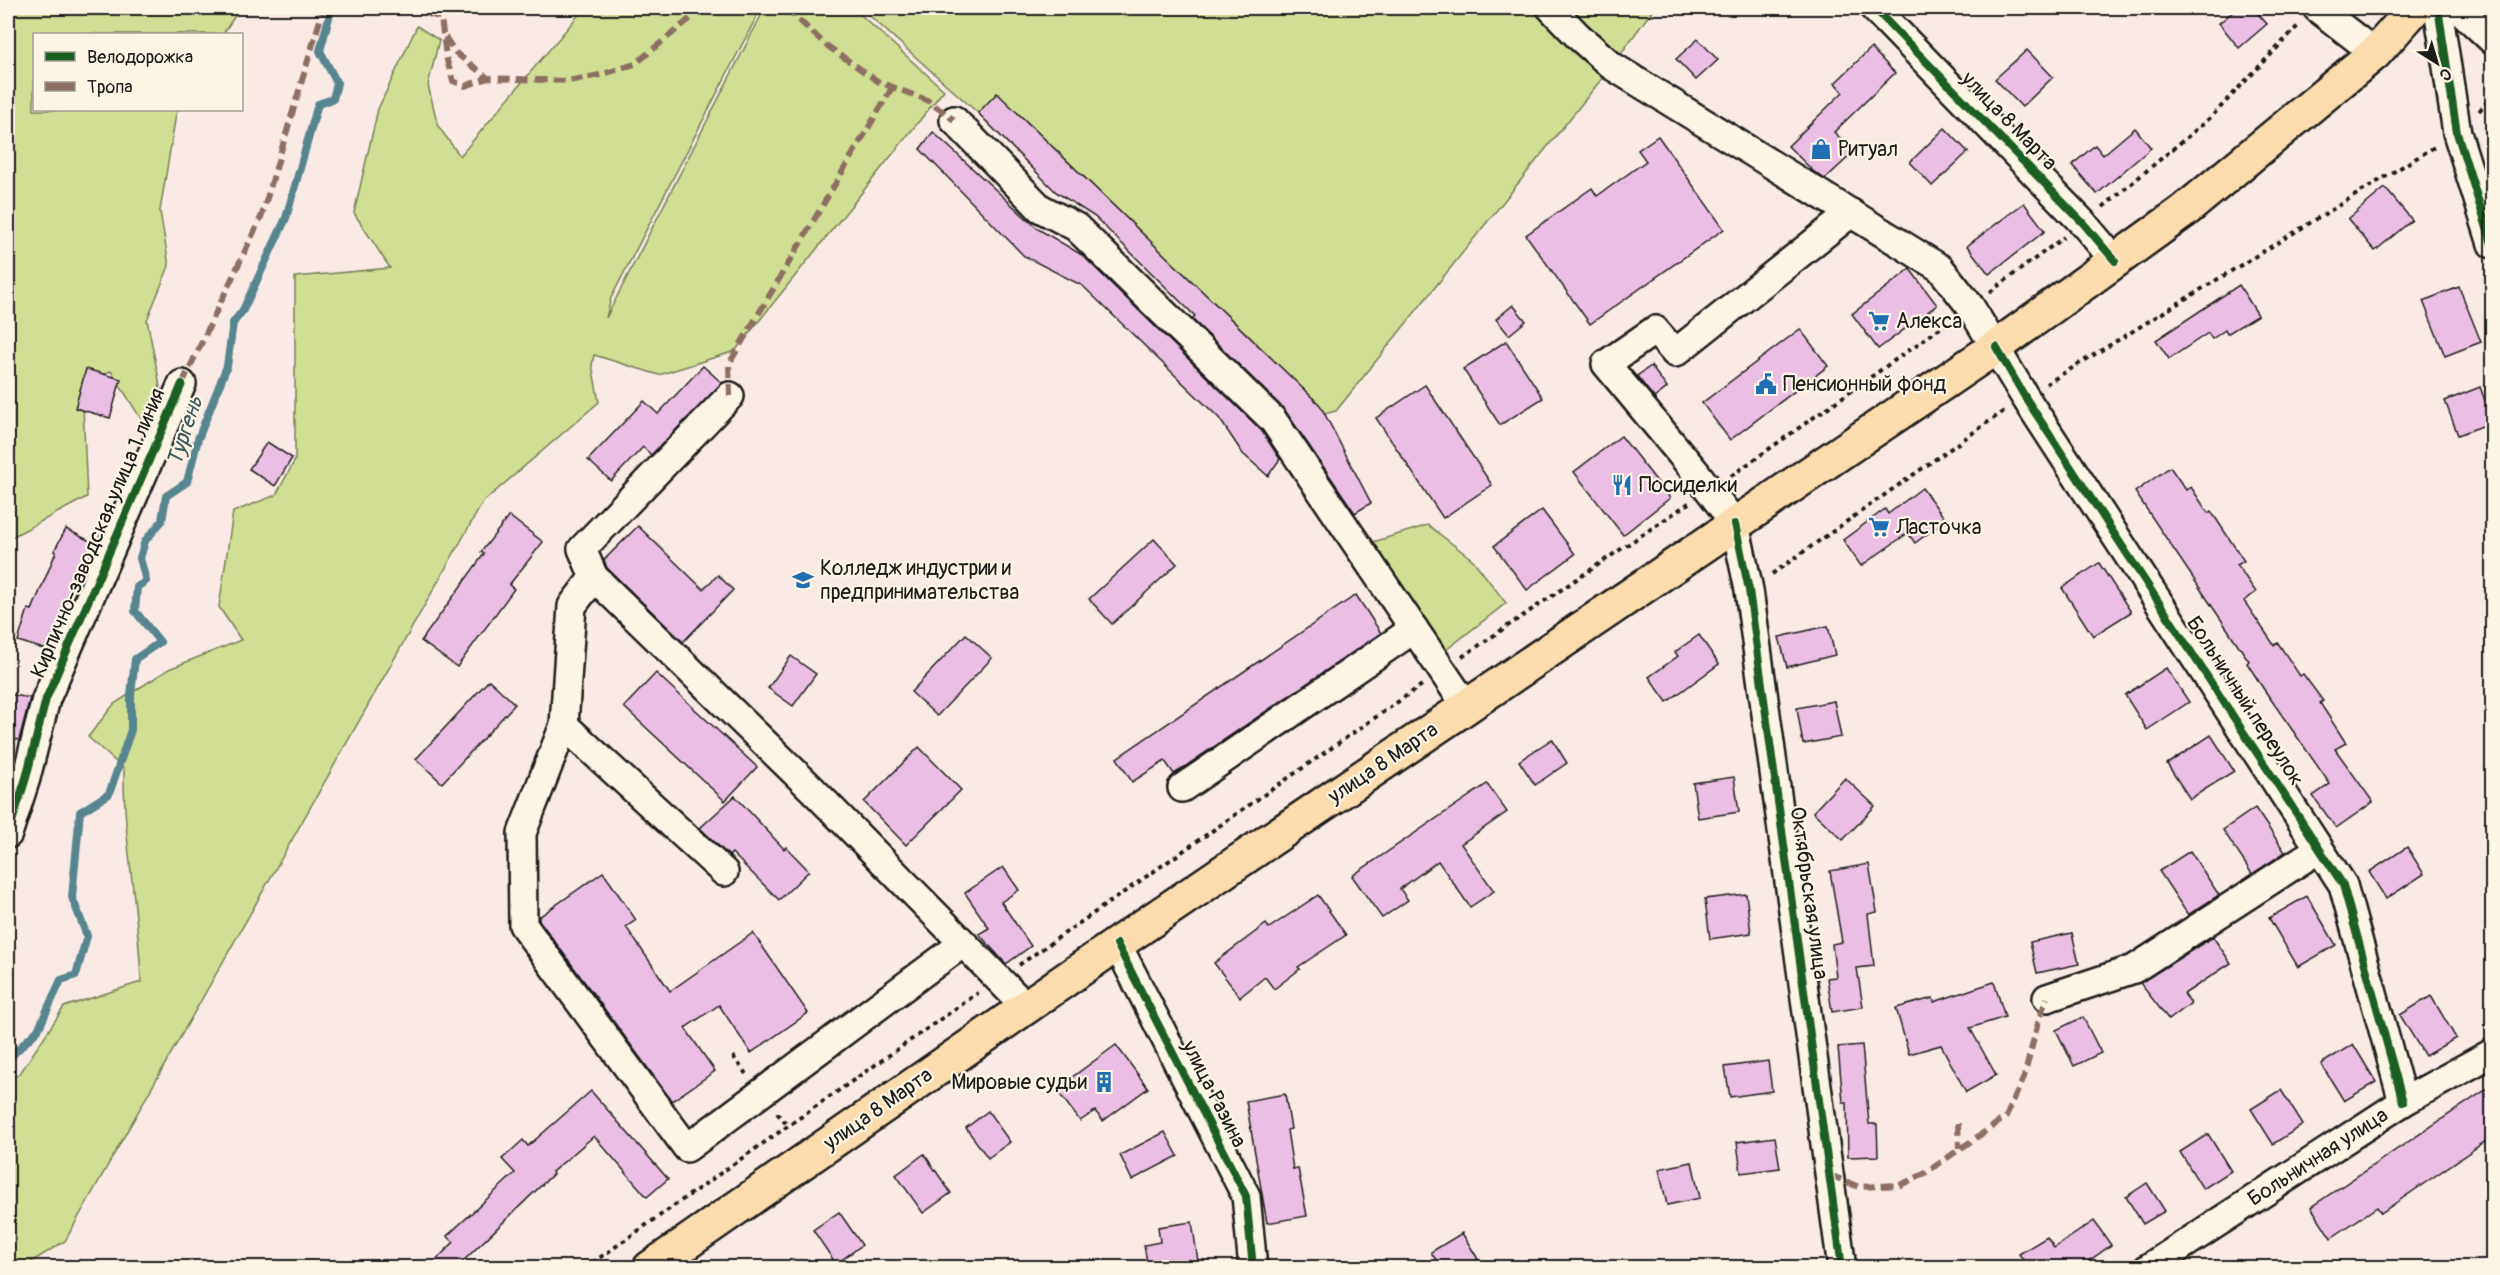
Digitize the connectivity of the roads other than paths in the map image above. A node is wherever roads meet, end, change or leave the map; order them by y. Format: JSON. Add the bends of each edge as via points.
{"nodes":[{"id":1,"x":1551,"y":8,"type":"edge"},
{"id":2,"x":1874,"y":8,"type":"edge"},
{"id":3,"x":2317,"y":8,"type":"edge"},
{"id":4,"x":2415,"y":8,"type":"edge"},
{"id":5,"x":2438,"y":8,"type":"edge"},
{"id":6,"x":2458,"y":8,"type":"edge"},
{"id":7,"x":2493,"y":40,"type":"edge"},
{"id":8,"x":2375,"y":53,"type":"junction"},
{"id":9,"x":954,"y":120,"type":"dead end"},
{"id":10,"x":1851,"y":213,"type":"junction"},
{"id":11,"x":2493,"y":244,"type":"edge"},
{"id":12,"x":2115,"y":261,"type":"junction"},
{"id":13,"x":1996,"y":347,"type":"junction"},
{"id":14,"x":182,"y":384,"type":"dead end"},
{"id":15,"x":730,"y":396,"type":"dead end"},
{"id":16,"x":1735,"y":524,"type":"junction"},
{"id":17,"x":594,"y":577,"type":"junction"},
{"id":18,"x":1414,"y":629,"type":"junction"},
{"id":19,"x":1466,"y":706,"type":"junction"},
{"id":20,"x":564,"y":725,"type":"junction"},
{"id":21,"x":1182,"y":788,"type":"dead end"},
{"id":22,"x":8,"y":834,"type":"edge"},
{"id":23,"x":2319,"y":849,"type":"junction"},
{"id":24,"x":723,"y":872,"type":"dead end"},
{"id":25,"x":962,"y":944,"type":"junction"},
{"id":26,"x":1117,"y":944,"type":"junction"},
{"id":27,"x":2047,"y":998,"type":"dead end"},
{"id":28,"x":1026,"y":1007,"type":"junction"},
{"id":29,"x":2493,"y":1053,"type":"edge"},
{"id":30,"x":2403,"y":1102,"type":"junction"},
{"id":31,"x":651,"y":1268,"type":"edge"},
{"id":32,"x":1253,"y":1268,"type":"edge"},
{"id":33,"x":1842,"y":1268,"type":"edge"},
{"id":34,"x":2148,"y":1268,"type":"edge"}],
"edges":[{"from":1,"to":10,"type":"street","name":"Больничный переулок","via":[[1612,66]]},
{"from":2,"to":12,"type":"street","name":"улица 8 Марта"},
{"from":3,"to":8,"type":"street"},
{"from":4,"to":8,"type":"main road","name":"улица 8 Марта"},
{"from":5,"to":11,"type":"street","via":[[2457,134]]},
{"from":6,"to":7,"type":"street"},
{"from":8,"to":12,"type":"main road","name":"улица 8 Марта","via":[[2184,211]]},
{"from":9,"to":18,"type":"street","via":[[1040,208],[1076,227],[1273,420]]},
{"from":10,"to":13,"type":"street","name":"Больничный переулок","via":[[1940,268]]},
{"from":10,"to":16,"type":"street","via":[[1675,353],[1655,330],[1606,364]]},
{"from":12,"to":13,"type":"main road","name":"улица 8 Марта"},
{"from":13,"to":16,"type":"main road","name":"улица 8 Марта"},
{"from":13,"to":23,"type":"street","name":"Больничный переулок"},
{"from":14,"to":22,"type":"street","name":"Кирпично-заводская улица 1 линия","via":[[46,699]]},
{"from":15,"to":17,"type":"street","via":[[582,549]]},
{"from":16,"to":19,"type":"main road","name":"улица 8 Марта"},
{"from":16,"to":33,"type":"street","name":"Октябрьская улица","via":[[1749,590]]},
{"from":17,"to":20,"type":"street","via":[[572,606]]},
{"from":17,"to":25,"type":"street","via":[[813,790]]},
{"from":18,"to":19,"type":"street"},
{"from":18,"to":21,"type":"street"},
{"from":19,"to":26,"type":"main road","name":"улица 8 Марта"},
{"from":20,"to":24,"type":"street"},
{"from":20,"to":25,"type":"street","via":[[522,833],[523,925],[687,1148]]},
{"from":23,"to":27,"type":"street","via":[[2134,969]]},
{"from":23,"to":30,"type":"street","name":"Больничный переулок","via":[[2343,885]]},
{"from":25,"to":28,"type":"street"},
{"from":26,"to":28,"type":"main road","name":"улица 8 Марта"},
{"from":26,"to":32,"type":"street","name":"улица Разина","via":[[1246,1196]]},
{"from":28,"to":31,"type":"main road","name":"улица 8 Марта"},
{"from":29,"to":30,"type":"street","name":"Больничная улица"},
{"from":30,"to":34,"type":"street","name":"Больничная улица"}]}
